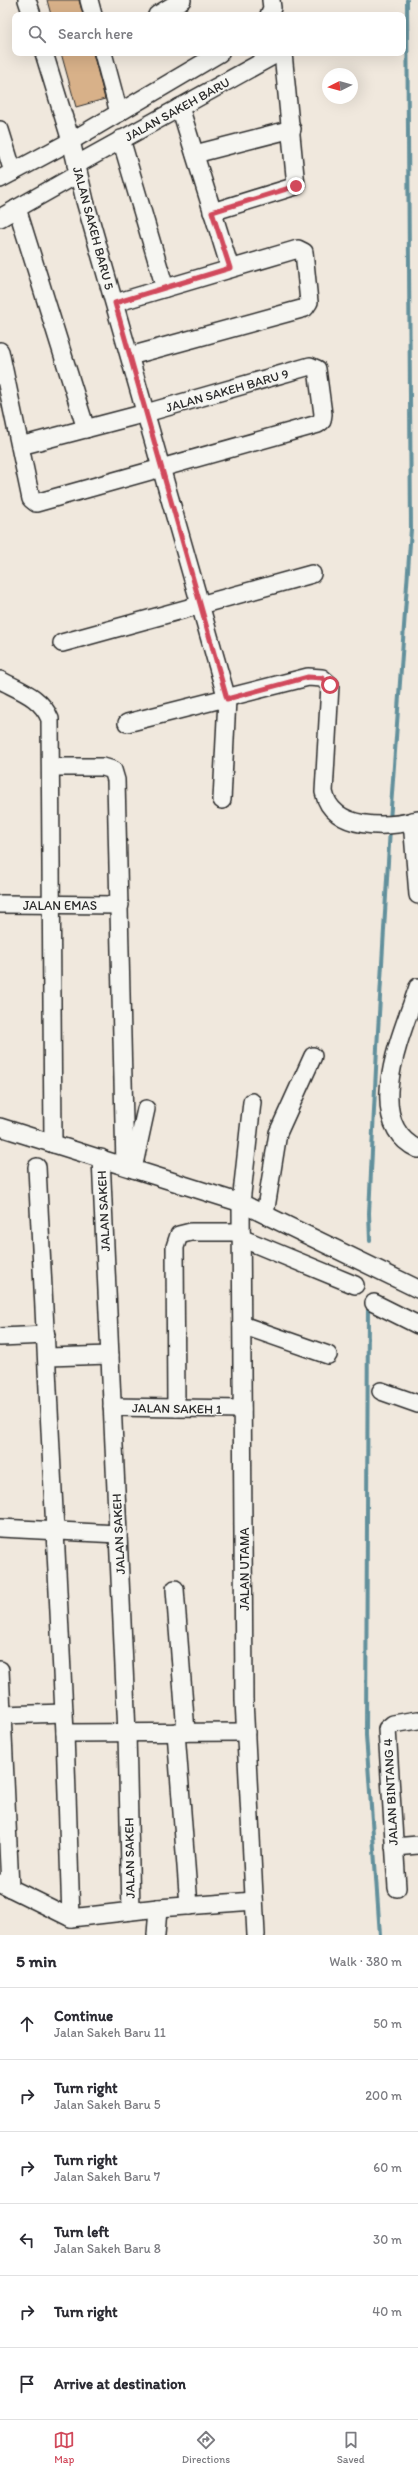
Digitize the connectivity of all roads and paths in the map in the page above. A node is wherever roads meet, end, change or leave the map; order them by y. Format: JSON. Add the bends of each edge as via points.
{"nodes":[{"id":1,"x":27,"y":0,"type":"edge"},
{"id":2,"x":89,"y":0,"type":"edge"},
{"id":3,"x":182,"y":0,"type":"edge"},
{"id":4,"x":271,"y":0,"type":"edge"},
{"id":5,"x":31,"y":12,"type":"edge"},
{"id":6,"x":92,"y":12,"type":"edge"},
{"id":7,"x":162,"y":12,"type":"edge"},
{"id":8,"x":270,"y":12,"type":"edge"},
{"id":9,"x":45,"y":56,"type":"edge"},
{"id":10,"x":104,"y":56,"type":"edge"},
{"id":11,"x":215,"y":56,"type":"edge"},
{"id":12,"x":273,"y":56,"type":"edge"},
{"id":13,"x":284,"y":56,"type":"edge"},
{"id":14,"x":180,"y":107,"type":"junction"},
{"id":15,"x":119,"y":113,"type":"junction"},
{"id":16,"x":292,"y":129,"type":"junction"},
{"id":17,"x":0,"y":130,"type":"edge"},
{"id":18,"x":121,"y":139,"type":"junction"},
{"id":19,"x":70,"y":141,"type":"junction"},
{"id":20,"x":195,"y":154,"type":"junction"},
{"id":21,"x":77,"y":169,"type":"junction"},
{"id":22,"x":7,"y":176,"type":"edge"},
{"id":23,"x":17,"y":208,"type":"junction"},
{"id":24,"x":212,"y":212,"type":"junction"},
{"id":25,"x":0,"y":218,"type":"edge"},
{"id":26,"x":230,"y":268,"type":"junction"},
{"id":27,"x":165,"y":288,"type":"junction"},
{"id":28,"x":115,"y":303,"type":"junction"},
{"id":29,"x":0,"y":351,"type":"edge"},
{"id":30,"x":130,"y":356,"type":"junction"},
{"id":31,"x":146,"y":413,"type":"junction"},
{"id":32,"x":86,"y":429,"type":"junction"},
{"id":33,"x":20,"y":446,"type":"junction"},
{"id":34,"x":162,"y":467,"type":"junction"},
{"id":35,"x":312,"y":574,"type":"dead end"},
{"id":36,"x":201,"y":605,"type":"junction"},
{"id":37,"x":62,"y":643,"type":"dead end"},
{"id":38,"x":0,"y":680,"type":"edge"},
{"id":39,"x":227,"y":699,"type":"junction"},
{"id":40,"x":127,"y":723,"type":"dead end"},
{"id":41,"x":50,"y":767,"type":"junction"},
{"id":42,"x":222,"y":800,"type":"dead end"},
{"id":43,"x":402,"y":823,"type":"edge"},
{"id":44,"x":418,"y":895,"type":"edge"},
{"id":45,"x":0,"y":904,"type":"edge"},
{"id":46,"x":52,"y":905,"type":"junction"},
{"id":47,"x":120,"y":905,"type":"junction"},
{"id":48,"x":418,"y":987,"type":"edge"},
{"id":49,"x":313,"y":1056,"type":"dead end"},
{"id":50,"x":252,"y":1102,"type":"dead end"},
{"id":51,"x":146,"y":1108,"type":"dead end"},
{"id":52,"x":0,"y":1127,"type":"edge"},
{"id":53,"x":54,"y":1144,"type":"junction"},
{"id":54,"x":418,"y":1149,"type":"edge"},
{"id":55,"x":101,"y":1158,"type":"junction"},
{"id":56,"x":37,"y":1167,"type":"dead end"},
{"id":57,"x":129,"y":1167,"type":"junction"},
{"id":58,"x":241,"y":1203,"type":"junction"},
{"id":59,"x":265,"y":1214,"type":"junction"},
{"id":60,"x":241,"y":1235,"type":"junction"},
{"id":61,"x":354,"y":1286,"type":"dead end"},
{"id":62,"x":418,"y":1288,"type":"edge"},
{"id":63,"x":374,"y":1303,"type":"dead end"},
{"id":64,"x":242,"y":1325,"type":"junction"},
{"id":65,"x":418,"y":1325,"type":"edge"},
{"id":66,"x":46,"y":1335,"type":"junction"},
{"id":67,"x":0,"y":1337,"type":"edge"},
{"id":68,"x":110,"y":1355,"type":"junction"},
{"id":69,"x":328,"y":1355,"type":"dead end"},
{"id":70,"x":48,"y":1357,"type":"junction"},
{"id":71,"x":381,"y":1391,"type":"dead end"},
{"id":72,"x":418,"y":1404,"type":"edge"},
{"id":73,"x":112,"y":1407,"type":"junction"},
{"id":74,"x":176,"y":1408,"type":"junction"},
{"id":75,"x":242,"y":1409,"type":"junction"},
{"id":76,"x":0,"y":1528,"type":"edge"},
{"id":77,"x":54,"y":1531,"type":"junction"},
{"id":78,"x":118,"y":1534,"type":"junction"},
{"id":79,"x":176,"y":1589,"type":"dead end"},
{"id":80,"x":0,"y":1670,"type":"edge"},
{"id":81,"x":64,"y":1714,"type":"junction"},
{"id":82,"x":2,"y":1715,"type":"junction"},
{"id":83,"x":418,"y":1720,"type":"edge"},
{"id":84,"x":181,"y":1732,"type":"junction"},
{"id":85,"x":246,"y":1732,"type":"junction"},
{"id":86,"x":127,"y":1733,"type":"junction"},
{"id":87,"x":65,"y":1734,"type":"junction"},
{"id":88,"x":418,"y":1845,"type":"edge"},
{"id":89,"x":394,"y":1847,"type":"junction"},
{"id":90,"x":5,"y":1885,"type":"edge"},
{"id":91,"x":396,"y":1888,"type":"dead end"},
{"id":92,"x":254,"y":1901,"type":"junction"},
{"id":93,"x":189,"y":1906,"type":"junction"},
{"id":94,"x":158,"y":1908,"type":"junction"},
{"id":95,"x":130,"y":1911,"type":"junction"},
{"id":96,"x":71,"y":1918,"type":"junction"},
{"id":97,"x":156,"y":1935,"type":"edge"},
{"id":98,"x":256,"y":1935,"type":"edge"}],
"edges":[{"from":1,"to":5,"type":"street"},
{"from":2,"to":6,"type":"street"},
{"from":3,"to":7,"type":"street"},
{"from":4,"to":8,"type":"street"},
{"from":9,"to":19,"type":"street","name":"JALAN SAKEH BARU 5"},
{"from":10,"to":15,"type":"street"},
{"from":11,"to":15,"type":"street"},
{"from":12,"to":14,"type":"street","name":"JALAN SAKEH BARU"},
{"from":13,"to":16,"type":"street"},
{"from":14,"to":18,"type":"street","name":"JALAN SAKEH BARU"},
{"from":14,"to":20,"type":"street"},
{"from":15,"to":19,"type":"street"},
{"from":16,"to":20,"type":"street"},
{"from":16,"to":24,"type":"street","via":[[297,182],[295,188]]},
{"from":17,"to":22,"type":"street"},
{"from":18,"to":21,"type":"street","name":"JALAN SAKEH BARU"},
{"from":18,"to":27,"type":"street"},
{"from":19,"to":21,"type":"street","name":"JALAN SAKEH BARU 5"},
{"from":19,"to":22,"type":"street"},
{"from":20,"to":24,"type":"street"},
{"from":21,"to":23,"type":"street","name":"JALAN SAKEH BARU"},
{"from":21,"to":28,"type":"street","name":"JALAN SAKEH BARU 5"},
{"from":23,"to":25,"type":"street","name":"JALAN SAKEH BARU"},
{"from":23,"to":32,"type":"street"},
{"from":24,"to":26,"type":"street"},
{"from":26,"to":27,"type":"street"},
{"from":26,"to":30,"type":"street","via":[[298,249],[304,252],[309,302],[305,308]]},
{"from":27,"to":28,"type":"street"},
{"from":28,"to":30,"type":"street","name":"JALAN SAKEH BARU 5"},
{"from":29,"to":33,"type":"street"},
{"from":30,"to":31,"type":"street","name":"JALAN SAKEH BARU 5"},
{"from":31,"to":32,"type":"street","name":"JALAN SAKEH BARU 9"},
{"from":31,"to":34,"type":"street","name":"JALAN SAKEH BARU 5"},
{"from":31,"to":34,"type":"street","name":"JALAN SAKEH BARU 9","via":[[310,366],[318,369],[323,414],[322,421],[318,424]]},
{"from":32,"to":33,"type":"street","name":"JALAN SAKEH BARU 9"},
{"from":33,"to":34,"type":"street","via":[[31,499],[36,503]]},
{"from":34,"to":36,"type":"street","name":"JALAN SAKEH BARU 5"},
{"from":35,"to":36,"type":"street"},
{"from":36,"to":37,"type":"street"},
{"from":36,"to":39,"type":"street","name":"JALAN SAKEH BARU 5"},
{"from":38,"to":41,"type":"street","via":[[38,699],[46,708],[50,719]]},
{"from":39,"to":40,"type":"street"},
{"from":39,"to":42,"type":"street","name":"JALAN SAKEH BARU 5"},
{"from":39,"to":43,"type":"street","via":[[308,677],[322,678],[330,685],[324,792],[326,804],[333,812],[349,820]]},
{"from":41,"to":46,"type":"street"},
{"from":41,"to":47,"type":"street","via":[[103,767],[112,770],[116,780]]},
{"from":43,"to":44,"type":"street"},
{"from":45,"to":46,"type":"street","name":"JALAN EMAS"},
{"from":46,"to":47,"type":"street","name":"JALAN EMAS"},
{"from":46,"to":53,"type":"street"},
{"from":47,"to":57,"type":"street"},
{"from":48,"to":54,"type":"street","via":[[394,1057],[390,1108],[397,1133]]},
{"from":49,"to":59,"type":"street","via":[[278,1133]]},
{"from":50,"to":58,"type":"street","name":"JALAN UTAMA"},
{"from":51,"to":57,"type":"street"},
{"from":52,"to":53,"type":"street","name":"JALAN SAKEH"},
{"from":53,"to":55,"type":"street","name":"JALAN SAKEH"},
{"from":55,"to":57,"type":"street","name":"JALAN SAKEH"},
{"from":55,"to":68,"type":"street","name":"JALAN SAKEH"},
{"from":56,"to":66,"type":"street"},
{"from":57,"to":58,"type":"street","name":"JALAN SAKEH"},
{"from":58,"to":59,"type":"street","name":"JALAN SAKEH"},
{"from":58,"to":60,"type":"street","name":"JALAN UTAMA"},
{"from":59,"to":62,"type":"street","name":"JALAN SAKEH"},
{"from":60,"to":61,"type":"street"},
{"from":60,"to":64,"type":"street","name":"JALAN UTAMA"},
{"from":60,"to":74,"type":"street","via":[[190,1232],[179,1236],[175,1247]]},
{"from":63,"to":65,"type":"street"},
{"from":64,"to":69,"type":"street"},
{"from":64,"to":75,"type":"street","name":"JALAN UTAMA"},
{"from":66,"to":67,"type":"street"},
{"from":66,"to":70,"type":"street"},
{"from":68,"to":70,"type":"street"},
{"from":68,"to":73,"type":"street","name":"JALAN SAKEH"},
{"from":70,"to":77,"type":"street"},
{"from":71,"to":72,"type":"street"},
{"from":73,"to":74,"type":"street","name":"JALAN SAKEH 1"},
{"from":73,"to":78,"type":"street","name":"JALAN SAKEH"},
{"from":74,"to":75,"type":"street","name":"JALAN SAKEH 1"},
{"from":75,"to":85,"type":"street","name":"JALAN UTAMA"},
{"from":76,"to":77,"type":"street"},
{"from":77,"to":78,"type":"street"},
{"from":77,"to":81,"type":"street"},
{"from":78,"to":86,"type":"street","name":"JALAN SAKEH"},
{"from":79,"to":84,"type":"street"},
{"from":80,"to":82,"type":"street"},
{"from":81,"to":82,"type":"street"},
{"from":81,"to":87,"type":"street"},
{"from":82,"to":90,"type":"street"},
{"from":83,"to":89,"type":"street","name":"JALAN BINTANG 4","via":[[393,1724],[387,1729]]},
{"from":84,"to":85,"type":"street"},
{"from":84,"to":86,"type":"street"},
{"from":84,"to":93,"type":"street"},
{"from":85,"to":92,"type":"street","name":"JALAN UTAMA"},
{"from":86,"to":87,"type":"street"},
{"from":86,"to":95,"type":"street","name":"JALAN SAKEH"},
{"from":87,"to":96,"type":"street"},
{"from":88,"to":89,"type":"street"},
{"from":89,"to":91,"type":"street","name":"JALAN BINTANG 4"},
{"from":90,"to":96,"type":"street"},
{"from":92,"to":93,"type":"street"},
{"from":92,"to":98,"type":"street","name":"JALAN UTAMA"},
{"from":93,"to":94,"type":"street"},
{"from":94,"to":95,"type":"street"},
{"from":94,"to":97,"type":"street"},
{"from":95,"to":96,"type":"street"}]}
